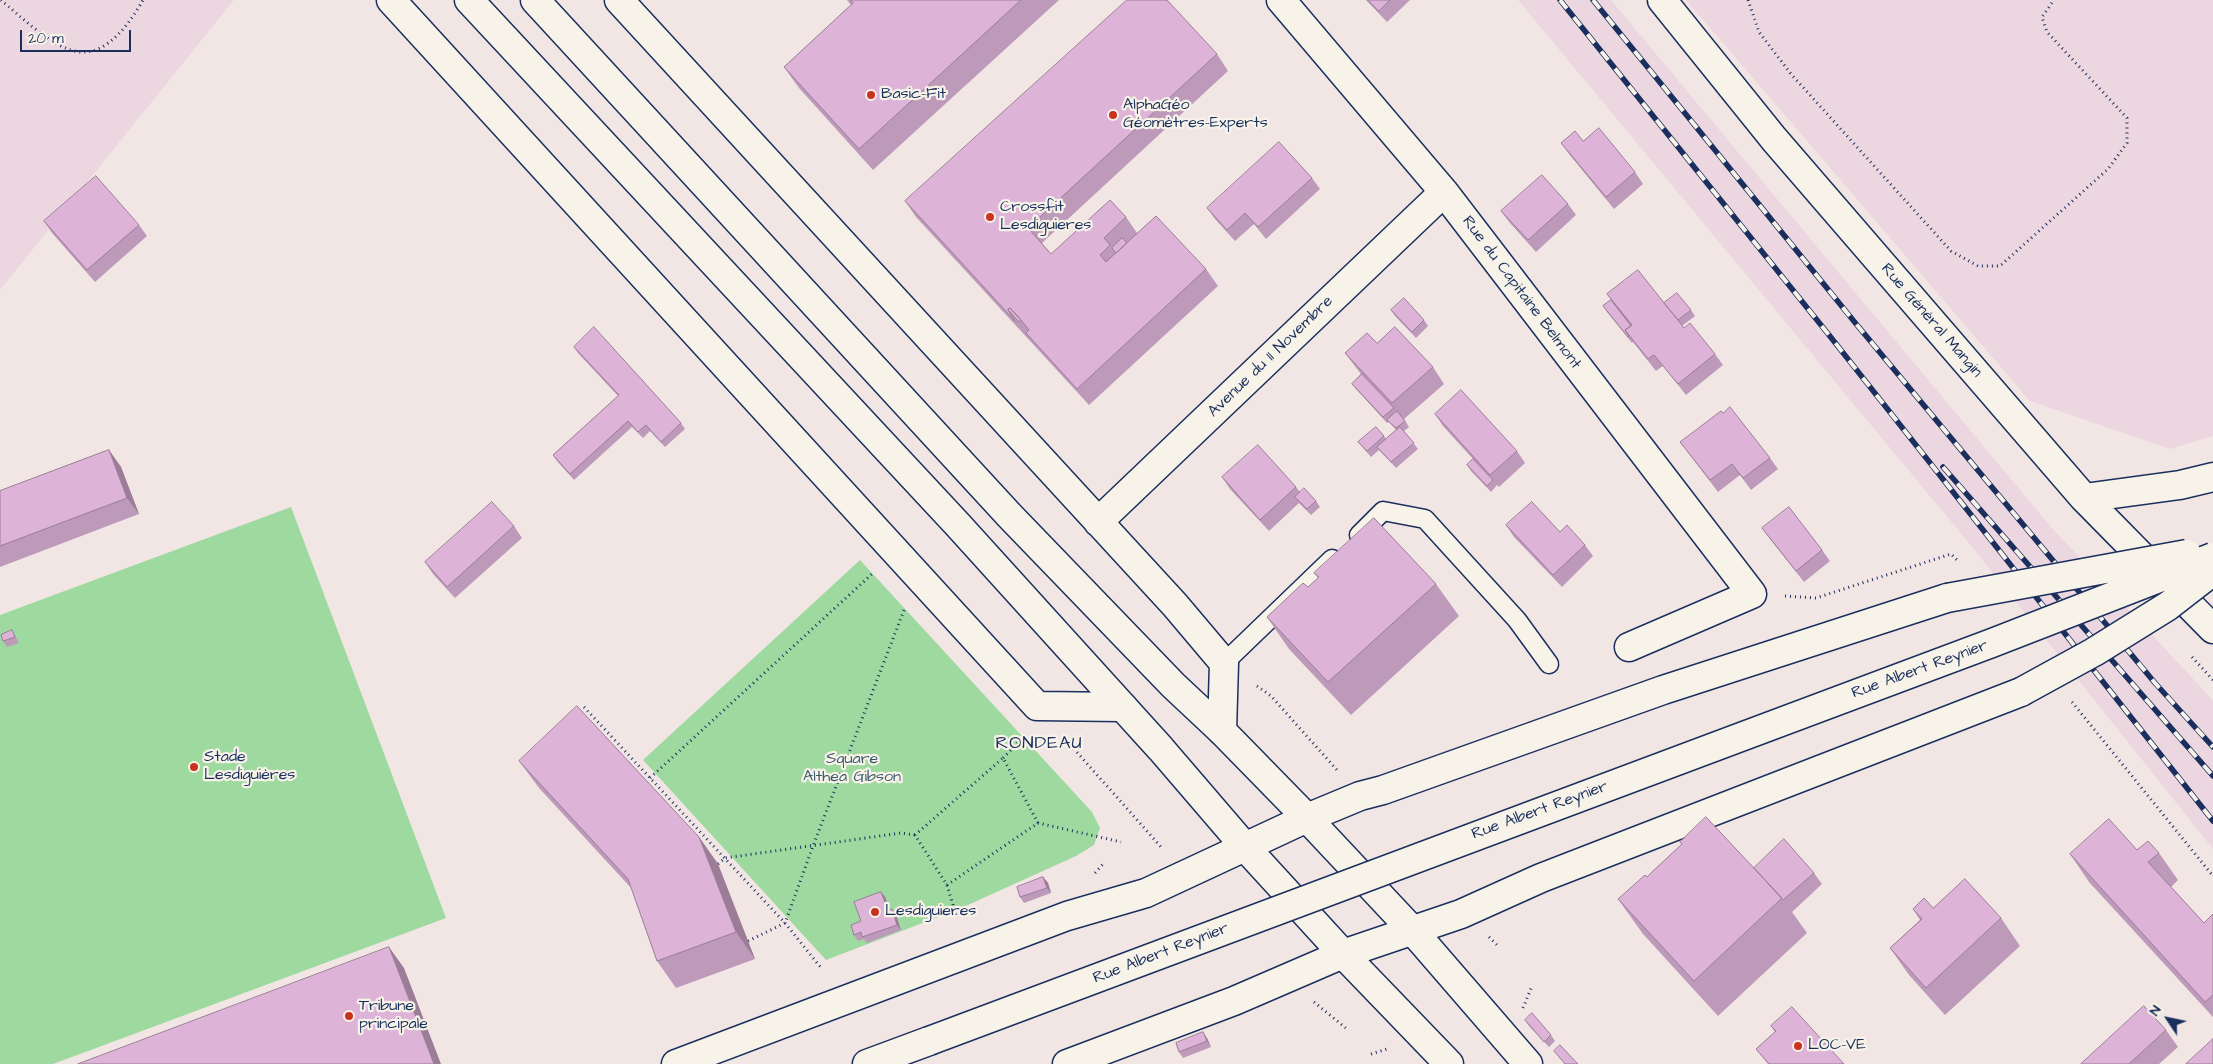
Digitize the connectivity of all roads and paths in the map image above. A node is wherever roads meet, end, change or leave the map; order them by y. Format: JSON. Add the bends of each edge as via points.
{"nodes":[{"id":1,"x":1,"y":0,"type":"edge"},
{"id":2,"x":143,"y":0,"type":"edge"},
{"id":3,"x":391,"y":0,"type":"edge"},
{"id":4,"x":470,"y":0,"type":"edge"},
{"id":5,"x":535,"y":0,"type":"edge"},
{"id":6,"x":619,"y":0,"type":"edge"},
{"id":7,"x":1281,"y":0,"type":"edge"},
{"id":8,"x":1662,"y":0,"type":"edge"},
{"id":9,"x":1748,"y":0,"type":"edge"},
{"id":10,"x":2054,"y":0,"type":"edge"},
{"id":11,"x":1444,"y":192,"type":"junction"},
{"id":12,"x":2213,"y":477,"type":"edge"},
{"id":13,"x":2084,"y":498,"type":"junction"},
{"id":14,"x":1098,"y":522,"type":"junction"},
{"id":15,"x":2213,"y":549,"type":"edge"},
{"id":16,"x":2213,"y":557,"type":"edge"},
{"id":17,"x":878,"y":568,"type":"dead end"},
{"id":18,"x":2213,"y":571,"type":"edge"},
{"id":19,"x":904,"y":610,"type":"dead end"},
{"id":20,"x":2213,"y":629,"type":"edge"},
{"id":21,"x":1630,"y":647,"type":"dead end"},
{"id":22,"x":1224,"y":663,"type":"junction"},
{"id":23,"x":1548,"y":664,"type":"dead end"},
{"id":24,"x":1037,"y":706,"type":"junction"},
{"id":25,"x":584,"y":707,"type":"dead end"},
{"id":26,"x":1122,"y":707,"type":"junction"},
{"id":27,"x":1222,"y":731,"type":"junction"},
{"id":28,"x":1029,"y":732,"type":"dead end"},
{"id":29,"x":1003,"y":758,"type":"junction"},
{"id":30,"x":650,"y":778,"type":"junction"},
{"id":31,"x":1360,"y":796,"type":"junction"},
{"id":32,"x":1128,"y":810,"type":"dead end"},
{"id":33,"x":1307,"y":818,"type":"junction"},
{"id":34,"x":1038,"y":823,"type":"junction"},
{"id":35,"x":915,"y":835,"type":"junction"},
{"id":36,"x":1121,"y":842,"type":"dead end"},
{"id":37,"x":812,"y":846,"type":"junction"},
{"id":38,"x":1246,"y":848,"type":"junction"},
{"id":39,"x":725,"y":858,"type":"junction"},
{"id":40,"x":718,"y":864,"type":"dead end"},
{"id":41,"x":947,"y":885,"type":"junction"},
{"id":42,"x":957,"y":918,"type":"dead end"},
{"id":43,"x":785,"y":923,"type":"junction"},
{"id":44,"x":1413,"y":931,"type":"junction"},
{"id":45,"x":748,"y":941,"type":"dead end"},
{"id":46,"x":1343,"y":954,"type":"junction"},
{"id":47,"x":822,"y":969,"type":"dead end"},
{"id":48,"x":1532,"y":986,"type":"dead end"},
{"id":49,"x":1521,"y":1013,"type":"dead end"},
{"id":50,"x":676,"y":1064,"type":"edge"},
{"id":51,"x":867,"y":1064,"type":"edge"},
{"id":52,"x":1067,"y":1064,"type":"edge"},
{"id":53,"x":1449,"y":1064,"type":"edge"},
{"id":54,"x":1528,"y":1064,"type":"edge"}],
"edges":[{"from":1,"to":2,"type":"path","via":[[62,47],[81,52],[105,46],[131,21]]},
{"from":3,"to":24,"type":"main road"},
{"from":4,"to":26,"type":"main road","via":[[952,518]]},
{"from":5,"to":27,"type":"main road","via":[[1009,515],[1173,685]]},
{"from":6,"to":14,"type":"main road"},
{"from":7,"to":11,"type":"main road","name":"Rue du Capitaine Belmont"},
{"from":8,"to":13,"type":"main road","name":"Rue Général Mangin","via":[[1774,139]]},
{"from":9,"to":10,"type":"path","via":[[1759,32],[1791,74],[1951,251],[1978,266],[2000,266],[2108,169],[2127,143],[2127,118],[2047,32],[2042,17]]},
{"from":11,"to":14,"type":"main road","name":"Avenue du 11 Novembre"},
{"from":11,"to":21,"type":"main road","name":"Rue du Capitaine Belmont","via":[[1752,594]]},
{"from":12,"to":13,"type":"main road","via":[[2180,485]]},
{"from":13,"to":20,"type":"main road","name":"Rue Général Mangin"},
{"from":14,"to":22,"type":"main road"},
{"from":15,"to":31,"type":"main road","bridge":true,"via":[[1947,598],[1663,690]]},
{"from":16,"to":51,"type":"main road","name":"Rue Albert Reynier","bridge":true,"via":[[1992,643]]},
{"from":17,"to":30,"type":"path"},
{"from":18,"to":44,"type":"main road","bridge":true,"via":[[2143,622],[2021,692]]},
{"from":19,"to":37,"type":"path"},
{"from":22,"to":23,"type":"lane","via":[[1383,511],[1425,519],[1518,620]]},
{"from":22,"to":27,"type":"main road"},
{"from":22,"to":31,"type":"path","via":[[1271,696]]},
{"from":24,"to":26,"type":"main road"},
{"from":24,"to":32,"type":"path"},
{"from":25,"to":30,"type":"path"},
{"from":26,"to":38,"type":"main road"},
{"from":27,"to":33,"type":"main road"},
{"from":28,"to":29,"type":"path"},
{"from":29,"to":34,"type":"path"},
{"from":29,"to":35,"type":"path"},
{"from":30,"to":39,"type":"path"},
{"from":31,"to":33,"type":"main road"},
{"from":33,"to":38,"type":"main road"},
{"from":33,"to":44,"type":"main road"},
{"from":34,"to":36,"type":"path"},
{"from":34,"to":41,"type":"path"},
{"from":35,"to":37,"type":"path","via":[[901,833]]},
{"from":35,"to":41,"type":"path"},
{"from":37,"to":39,"type":"path"},
{"from":37,"to":43,"type":"path"},
{"from":38,"to":46,"type":"main road"},
{"from":38,"to":50,"type":"main road","via":[[1146,893],[1067,916]]},
{"from":39,"to":40,"type":"path"},
{"from":39,"to":43,"type":"path"},
{"from":41,"to":42,"type":"path"},
{"from":43,"to":45,"type":"path"},
{"from":43,"to":47,"type":"path"},
{"from":44,"to":46,"type":"main road"},
{"from":44,"to":54,"type":"main road"},
{"from":46,"to":52,"type":"main road","via":[[1234,1001]]},
{"from":46,"to":53,"type":"main road"},
{"from":48,"to":49,"type":"path"}]}
